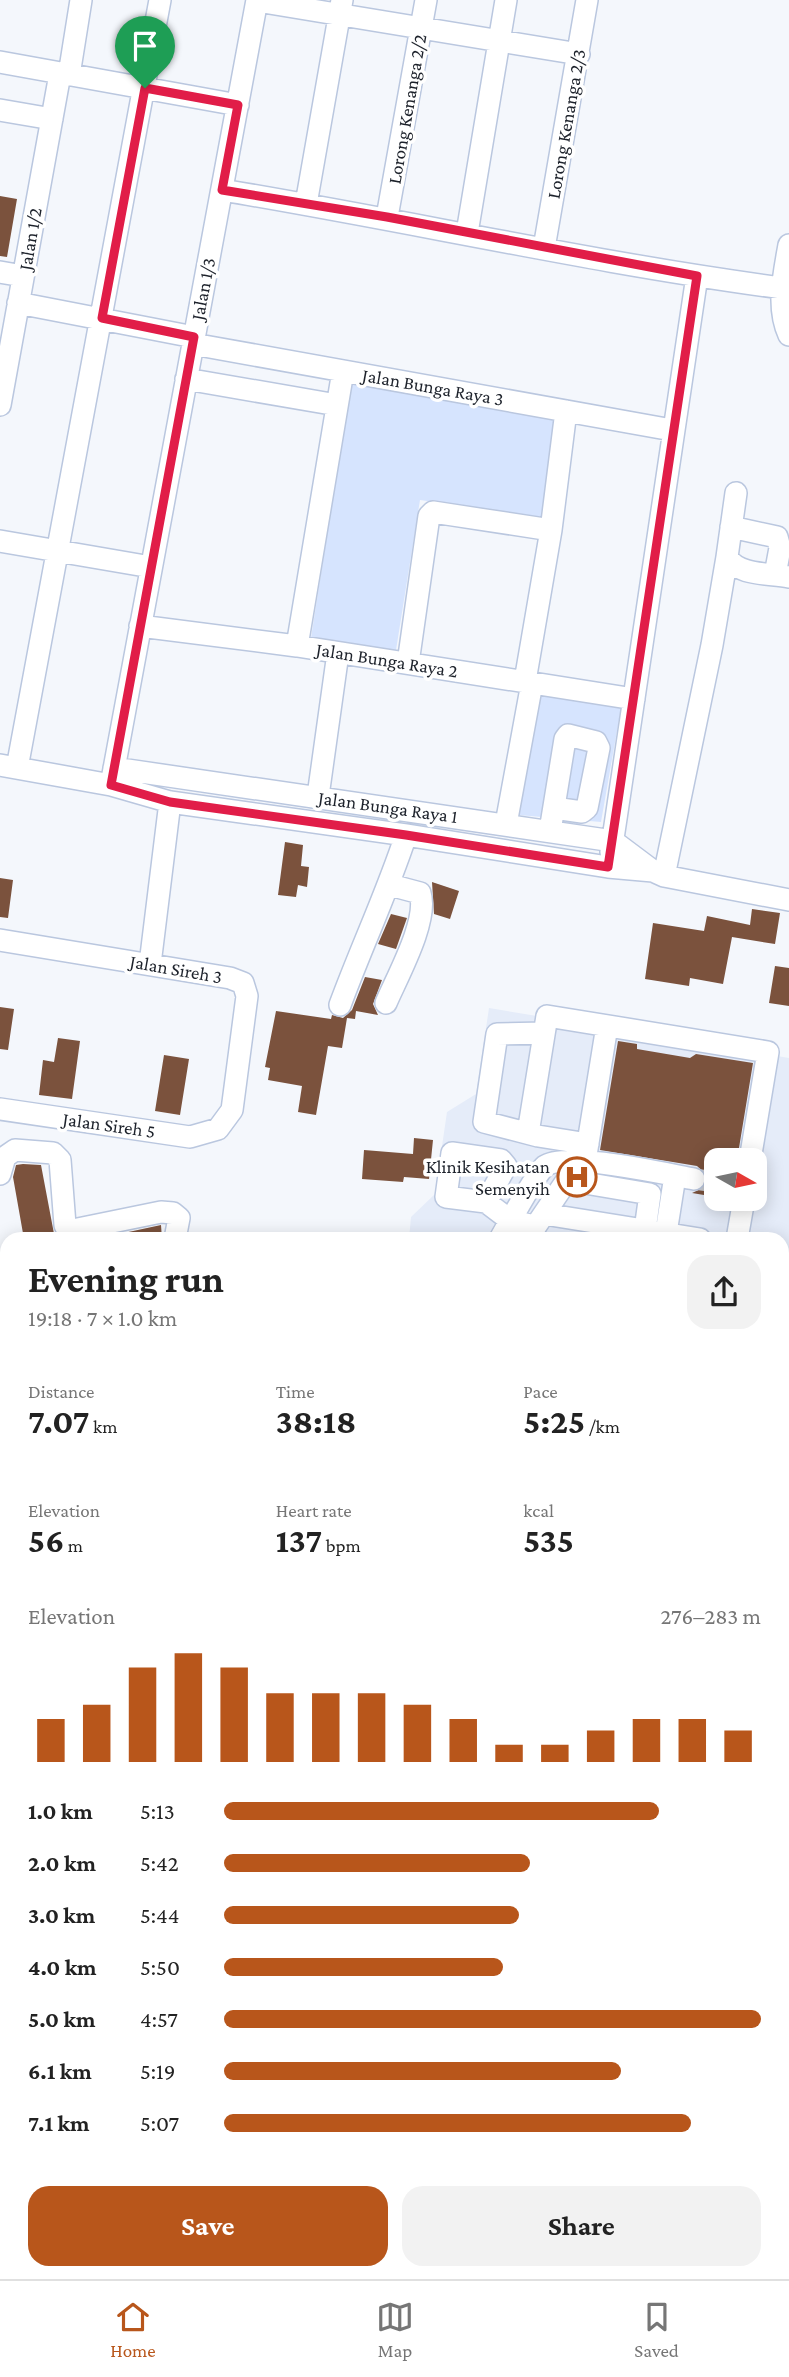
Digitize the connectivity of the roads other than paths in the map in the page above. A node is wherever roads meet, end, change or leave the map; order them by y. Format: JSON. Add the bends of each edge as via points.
{"nodes":[{"id":1,"x":81,"y":0,"type":"edge"},
{"id":2,"x":160,"y":0,"type":"edge"},
{"id":3,"x":426,"y":0,"type":"edge"},
{"id":4,"x":506,"y":0,"type":"edge"},
{"id":5,"x":587,"y":0,"type":"edge"},
{"id":6,"x":257,"y":1,"type":"edge"},
{"id":7,"x":340,"y":8,"type":"edge"},
{"id":8,"x":421,"y":30,"type":"junction"},
{"id":9,"x":499,"y":42,"type":"junction"},
{"id":10,"x":579,"y":54,"type":"junction"},
{"id":11,"x":0,"y":62,"type":"edge"},
{"id":12,"x":64,"y":75,"type":"junction"},
{"id":13,"x":145,"y":88,"type":"junction"},
{"id":14,"x":238,"y":105,"type":"junction"},
{"id":15,"x":0,"y":110,"type":"edge"},
{"id":16,"x":52,"y":119,"type":"junction"},
{"id":17,"x":222,"y":190,"type":"junction"},
{"id":18,"x":306,"y":204,"type":"junction"},
{"id":19,"x":387,"y":217,"type":"junction"},
{"id":20,"x":467,"y":233,"type":"junction"},
{"id":21,"x":789,"y":244,"type":"edge"},
{"id":22,"x":544,"y":248,"type":"junction"},
{"id":23,"x":0,"y":272,"type":"edge"},
{"id":24,"x":23,"y":276,"type":"junction"},
{"id":25,"x":697,"y":276,"type":"junction"},
{"id":26,"x":782,"y":288,"type":"junction"},
{"id":27,"x":18,"y":303,"type":"junction"},
{"id":28,"x":102,"y":318,"type":"junction"},
{"id":29,"x":789,"y":335,"type":"edge"},
{"id":30,"x":193,"y":341,"type":"junction"},
{"id":31,"x":343,"y":371,"type":"junction"},
{"id":32,"x":186,"y":379,"type":"junction"},
{"id":33,"x":0,"y":405,"type":"edge"},
{"id":34,"x":337,"y":405,"type":"junction"},
{"id":35,"x":566,"y":411,"type":"junction"},
{"id":36,"x":673,"y":430,"type":"junction"},
{"id":37,"x":736,"y":493,"type":"dead end"},
{"id":38,"x":731,"y":527,"type":"junction"},
{"id":39,"x":551,"y":530,"type":"junction"},
{"id":40,"x":0,"y":541,"type":"edge"},
{"id":41,"x":58,"y":551,"type":"junction"},
{"id":42,"x":727,"y":557,"type":"junction"},
{"id":43,"x":151,"y":567,"type":"junction"},
{"id":44,"x":782,"y":576,"type":"edge"},
{"id":45,"x":140,"y":626,"type":"junction"},
{"id":46,"x":297,"y":646,"type":"junction"},
{"id":47,"x":338,"y":653,"type":"junction"},
{"id":48,"x":408,"y":663,"type":"junction"},
{"id":49,"x":528,"y":682,"type":"junction"},
{"id":50,"x":634,"y":699,"type":"junction"},
{"id":51,"x":8,"y":767,"type":"edge"},
{"id":52,"x":112,"y":777,"type":"junction"},
{"id":53,"x":318,"y":796,"type":"junction"},
{"id":54,"x":170,"y":802,"type":"junction"},
{"id":55,"x":554,"y":808,"type":"dead end"},
{"id":56,"x":506,"y":824,"type":"junction"},
{"id":57,"x":550,"y":831,"type":"junction"},
{"id":58,"x":406,"y":835,"type":"junction"},
{"id":59,"x":613,"y":841,"type":"junction"},
{"id":60,"x":608,"y":867,"type":"junction"},
{"id":61,"x":659,"y":874,"type":"junction"},
{"id":62,"x":390,"y":885,"type":"junction"},
{"id":63,"x":789,"y":900,"type":"edge"},
{"id":64,"x":0,"y":940,"type":"edge"},
{"id":65,"x":150,"y":964,"type":"junction"},
{"id":66,"x":386,"y":1003,"type":"dead end"},
{"id":67,"x":340,"y":1005,"type":"dead end"},
{"id":68,"x":607,"y":1026,"type":"junction"},
{"id":69,"x":544,"y":1033,"type":"junction"},
{"id":70,"x":0,"y":1109,"type":"edge"},
{"id":71,"x":218,"y":1129,"type":"joint"},
{"id":72,"x":533,"y":1134,"type":"junction"},
{"id":73,"x":752,"y":1148,"type":"edge"},
{"id":74,"x":586,"y":1152,"type":"junction"},
{"id":75,"x":545,"y":1166,"type":"junction"},
{"id":76,"x":0,"y":1174,"type":"edge"},
{"id":77,"x":486,"y":1202,"type":"dead end"},
{"id":78,"x":742,"y":1211,"type":"edge"},
{"id":79,"x":511,"y":1221,"type":"junction"},
{"id":80,"x":536,"y":1226,"type":"edge"},
{"id":81,"x":176,"y":1232,"type":"edge"},
{"id":82,"x":504,"y":1232,"type":"edge"},
{"id":83,"x":619,"y":1232,"type":"edge"},
{"id":84,"x":647,"y":1232,"type":"edge"},
{"id":85,"x":648,"y":1232,"type":"edge"},
{"id":86,"x":738,"y":1232,"type":"edge"}],
"edges":[{"from":1,"to":12,"type":"street","name":"Jalan 1/2"},
{"from":2,"to":13,"type":"street"},
{"from":3,"to":8,"type":"street","name":"Lorong Kenanga 2/2"},
{"from":4,"to":9,"type":"street"},
{"from":5,"to":10,"type":"street","name":"Lorong Kenanga 2/3"},
{"from":6,"to":7,"type":"street"},
{"from":6,"to":14,"type":"street","name":"Jalan 1/3"},
{"from":7,"to":8,"type":"street"},
{"from":7,"to":18,"type":"street"},
{"from":8,"to":9,"type":"street"},
{"from":8,"to":19,"type":"street","name":"Lorong Kenanga 2/2"},
{"from":9,"to":10,"type":"street"},
{"from":9,"to":20,"type":"street"},
{"from":10,"to":22,"type":"street","name":"Lorong Kenanga 2/3"},
{"from":11,"to":12,"type":"street"},
{"from":12,"to":13,"type":"street"},
{"from":12,"to":16,"type":"street","name":"Jalan 1/2"},
{"from":13,"to":14,"type":"street"},
{"from":13,"to":28,"type":"street"},
{"from":14,"to":17,"type":"street","name":"Jalan 1/3"},
{"from":15,"to":16,"type":"street"},
{"from":16,"to":24,"type":"street","name":"Jalan 1/2"},
{"from":17,"to":18,"type":"street"},
{"from":17,"to":30,"type":"street","name":"Jalan 1/3"},
{"from":18,"to":19,"type":"street"},
{"from":19,"to":20,"type":"street"},
{"from":20,"to":22,"type":"street"},
{"from":21,"to":26,"type":"street"},
{"from":22,"to":25,"type":"street"},
{"from":23,"to":24,"type":"street"},
{"from":24,"to":27,"type":"street","name":"Jalan 1/2"},
{"from":25,"to":26,"type":"street"},
{"from":25,"to":36,"type":"street"},
{"from":26,"to":29,"type":"street"},
{"from":27,"to":28,"type":"street","name":"Jalan Bunga Raya 3"},
{"from":27,"to":33,"type":"street","name":"Jalan 1/2"},
{"from":28,"to":30,"type":"street","name":"Jalan Bunga Raya 3"},
{"from":28,"to":41,"type":"street"},
{"from":30,"to":31,"type":"street","name":"Jalan Bunga Raya 3"},
{"from":30,"to":32,"type":"street","name":"Jalan 1/3"},
{"from":31,"to":34,"type":"street"},
{"from":31,"to":35,"type":"street","name":"Jalan Bunga Raya 3"},
{"from":32,"to":34,"type":"street"},
{"from":32,"to":43,"type":"street","name":"Jalan 1/3"},
{"from":34,"to":46,"type":"street"},
{"from":35,"to":36,"type":"street","name":"Jalan Bunga Raya 3"},
{"from":35,"to":39,"type":"street"},
{"from":36,"to":50,"type":"street"},
{"from":37,"to":38,"type":"street"},
{"from":38,"to":42,"type":"street"},
{"from":38,"to":44,"type":"street","via":[[777,537]]},
{"from":39,"to":48,"type":"street","via":[[433,512]]},
{"from":39,"to":49,"type":"street"},
{"from":40,"to":41,"type":"street"},
{"from":41,"to":43,"type":"street"},
{"from":41,"to":51,"type":"street"},
{"from":42,"to":44,"type":"street","via":[[738,569]]},
{"from":42,"to":61,"type":"street","via":[[712,645]]},
{"from":43,"to":45,"type":"street","name":"Jalan 1/3"},
{"from":45,"to":46,"type":"street","name":"Jalan Bunga Raya 2"},
{"from":45,"to":52,"type":"street","name":"Jalan 1/3"},
{"from":46,"to":47,"type":"street","name":"Jalan Bunga Raya 2"},
{"from":47,"to":48,"type":"street","name":"Jalan Bunga Raya 2"},
{"from":47,"to":53,"type":"street"},
{"from":48,"to":49,"type":"street","name":"Jalan Bunga Raya 2"},
{"from":49,"to":50,"type":"street","name":"Jalan Bunga Raya 2"},
{"from":49,"to":56,"type":"street"},
{"from":50,"to":59,"type":"street"},
{"from":51,"to":52,"type":"street"},
{"from":52,"to":53,"type":"street","name":"Jalan Bunga Raya 1"},
{"from":52,"to":54,"type":"street"},
{"from":53,"to":56,"type":"street","name":"Jalan Bunga Raya 1"},
{"from":54,"to":58,"type":"street"},
{"from":54,"to":65,"type":"street"},
{"from":55,"to":57,"type":"street"},
{"from":56,"to":57,"type":"street","name":"Jalan Bunga Raya 1"},
{"from":57,"to":59,"type":"street","name":"Jalan Bunga Raya 1"},
{"from":58,"to":60,"type":"street"},
{"from":58,"to":62,"type":"street"},
{"from":59,"to":60,"type":"street"},
{"from":59,"to":61,"type":"street","name":"Jalan Bunga Raya 1"},
{"from":60,"to":61,"type":"street"},
{"from":61,"to":63,"type":"street"},
{"from":62,"to":66,"type":"street","via":[[421,893],[424,904]]},
{"from":62,"to":67,"type":"street","via":[[362,943]]},
{"from":64,"to":65,"type":"street","name":"Jalan Sireh 3"},
{"from":65,"to":71,"type":"street","name":"Jalan Sireh 3","via":[[243,983],[247,996],[232,1110]]},
{"from":68,"to":69,"type":"street","via":[[547,1016]]},
{"from":68,"to":73,"type":"street","via":[[768,1052]]},
{"from":68,"to":74,"type":"street"},
{"from":69,"to":72,"type":"street"},
{"from":69,"to":72,"type":"street","via":[[497,1034],[484,1122]]},
{"from":70,"to":71,"type":"street","name":"Jalan Sireh 5","via":[[190,1137]]},
{"from":72,"to":74,"type":"street"},
{"from":72,"to":75,"type":"street"},
{"from":74,"to":75,"type":"street"},
{"from":74,"to":85,"type":"street","via":[[685,1177]]},
{"from":75,"to":79,"type":"street"},
{"from":76,"to":81,"type":"street","via":[[5,1157],[15,1150],[53,1153],[60,1160],[68,1231],[161,1212],[179,1217]]},
{"from":77,"to":79,"type":"street"},
{"from":78,"to":86,"type":"street"},
{"from":79,"to":80,"type":"street"},
{"from":79,"to":82,"type":"street"},
{"from":80,"to":83,"type":"street"},
{"from":80,"to":84,"type":"street","via":[[566,1180],[650,1194]]}]}
